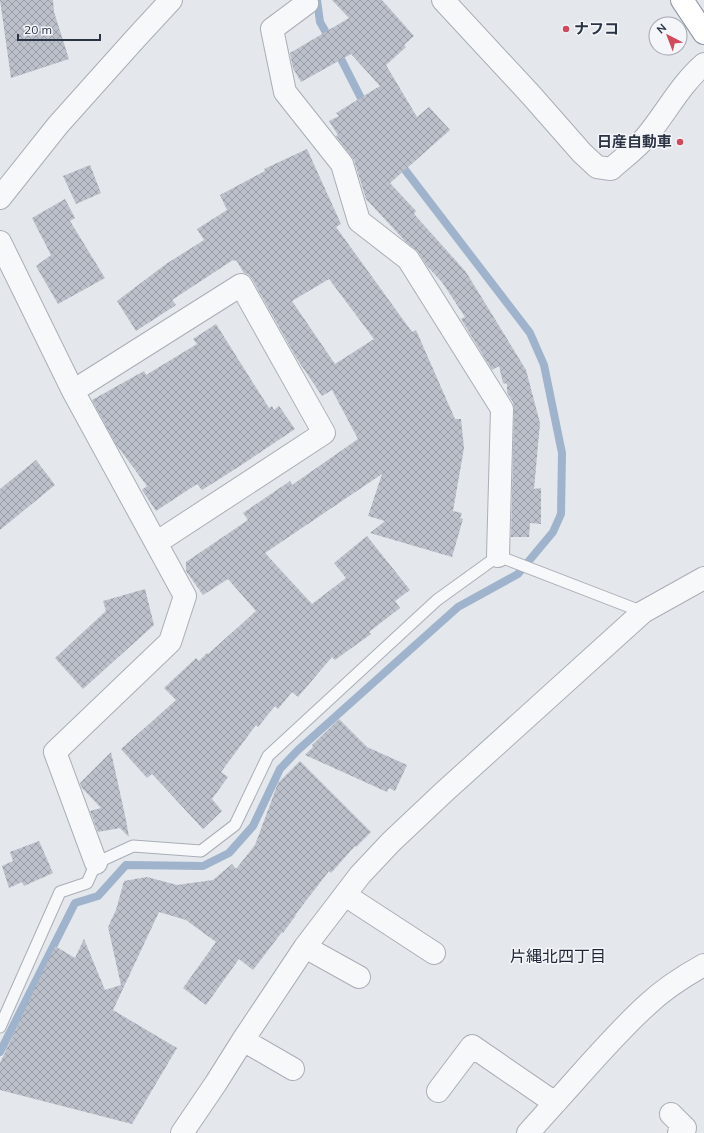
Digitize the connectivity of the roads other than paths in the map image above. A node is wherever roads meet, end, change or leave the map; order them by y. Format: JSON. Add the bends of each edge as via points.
{"nodes":[{"id":1,"x":171,"y":0,"type":"edge"},
{"id":2,"x":306,"y":0,"type":"edge"},
{"id":3,"x":443,"y":0,"type":"edge"},
{"id":4,"x":682,"y":0,"type":"edge"},
{"id":5,"x":704,"y":33,"type":"edge"},
{"id":6,"x":704,"y":64,"type":"edge"},
{"id":7,"x":0,"y":198,"type":"edge"},
{"id":8,"x":0,"y":242,"type":"edge"},
{"id":9,"x":74,"y":391,"type":"junction"},
{"id":10,"x":156,"y":543,"type":"junction"},
{"id":11,"x":498,"y":556,"type":"junction"},
{"id":12,"x":704,"y":578,"type":"edge"},
{"id":13,"x":643,"y":612,"type":"junction"},
{"id":14,"x":96,"y":863,"type":"junction"},
{"id":15,"x":345,"y":895,"type":"junction"},
{"id":16,"x":305,"y":947,"type":"junction"},
{"id":17,"x":434,"y":952,"type":"dead end"},
{"id":18,"x":704,"y":965,"type":"edge"},
{"id":19,"x":359,"y":977,"type":"dead end"},
{"id":20,"x":0,"y":1027,"type":"edge"},
{"id":21,"x":243,"y":1040,"type":"junction"},
{"id":22,"x":293,"y":1069,"type":"dead end"},
{"id":23,"x":438,"y":1091,"type":"dead end"},
{"id":24,"x":555,"y":1103,"type":"junction"},
{"id":25,"x":182,"y":1133,"type":"edge"},
{"id":26,"x":528,"y":1133,"type":"edge"}],
"edges":[{"from":1,"to":7,"type":"street","via":[[58,126]]},
{"from":2,"to":11,"type":"street","via":[[307,3],[272,29],[285,92],[342,164],[359,221],[408,259],[502,409]]},
{"from":3,"to":6,"type":"street","via":[[597,167],[611,168],[645,138],[678,92]]},
{"from":4,"to":5,"type":"highway"},
{"from":8,"to":9,"type":"street"},
{"from":9,"to":10,"type":"street"},
{"from":9,"to":10,"type":"street","via":[[241,285],[324,433]]},
{"from":10,"to":14,"type":"street","via":[[185,596],[170,642],[55,752]]},
{"from":11,"to":13,"type":"lane"},
{"from":11,"to":14,"type":"lane","via":[[437,600],[268,756],[235,825],[201,851],[133,846]]},
{"from":12,"to":13,"type":"street"},
{"from":13,"to":15,"type":"street","via":[[391,842]]},
{"from":14,"to":20,"type":"lane","via":[[87,883],[60,892]]},
{"from":15,"to":16,"type":"street"},
{"from":15,"to":17,"type":"street"},
{"from":16,"to":19,"type":"street"},
{"from":16,"to":21,"type":"street"},
{"from":18,"to":24,"type":"street","via":[[648,1004]]},
{"from":21,"to":22,"type":"street"},
{"from":21,"to":25,"type":"street"},
{"from":23,"to":24,"type":"street","via":[[472,1046]]},
{"from":24,"to":26,"type":"street"}]}
